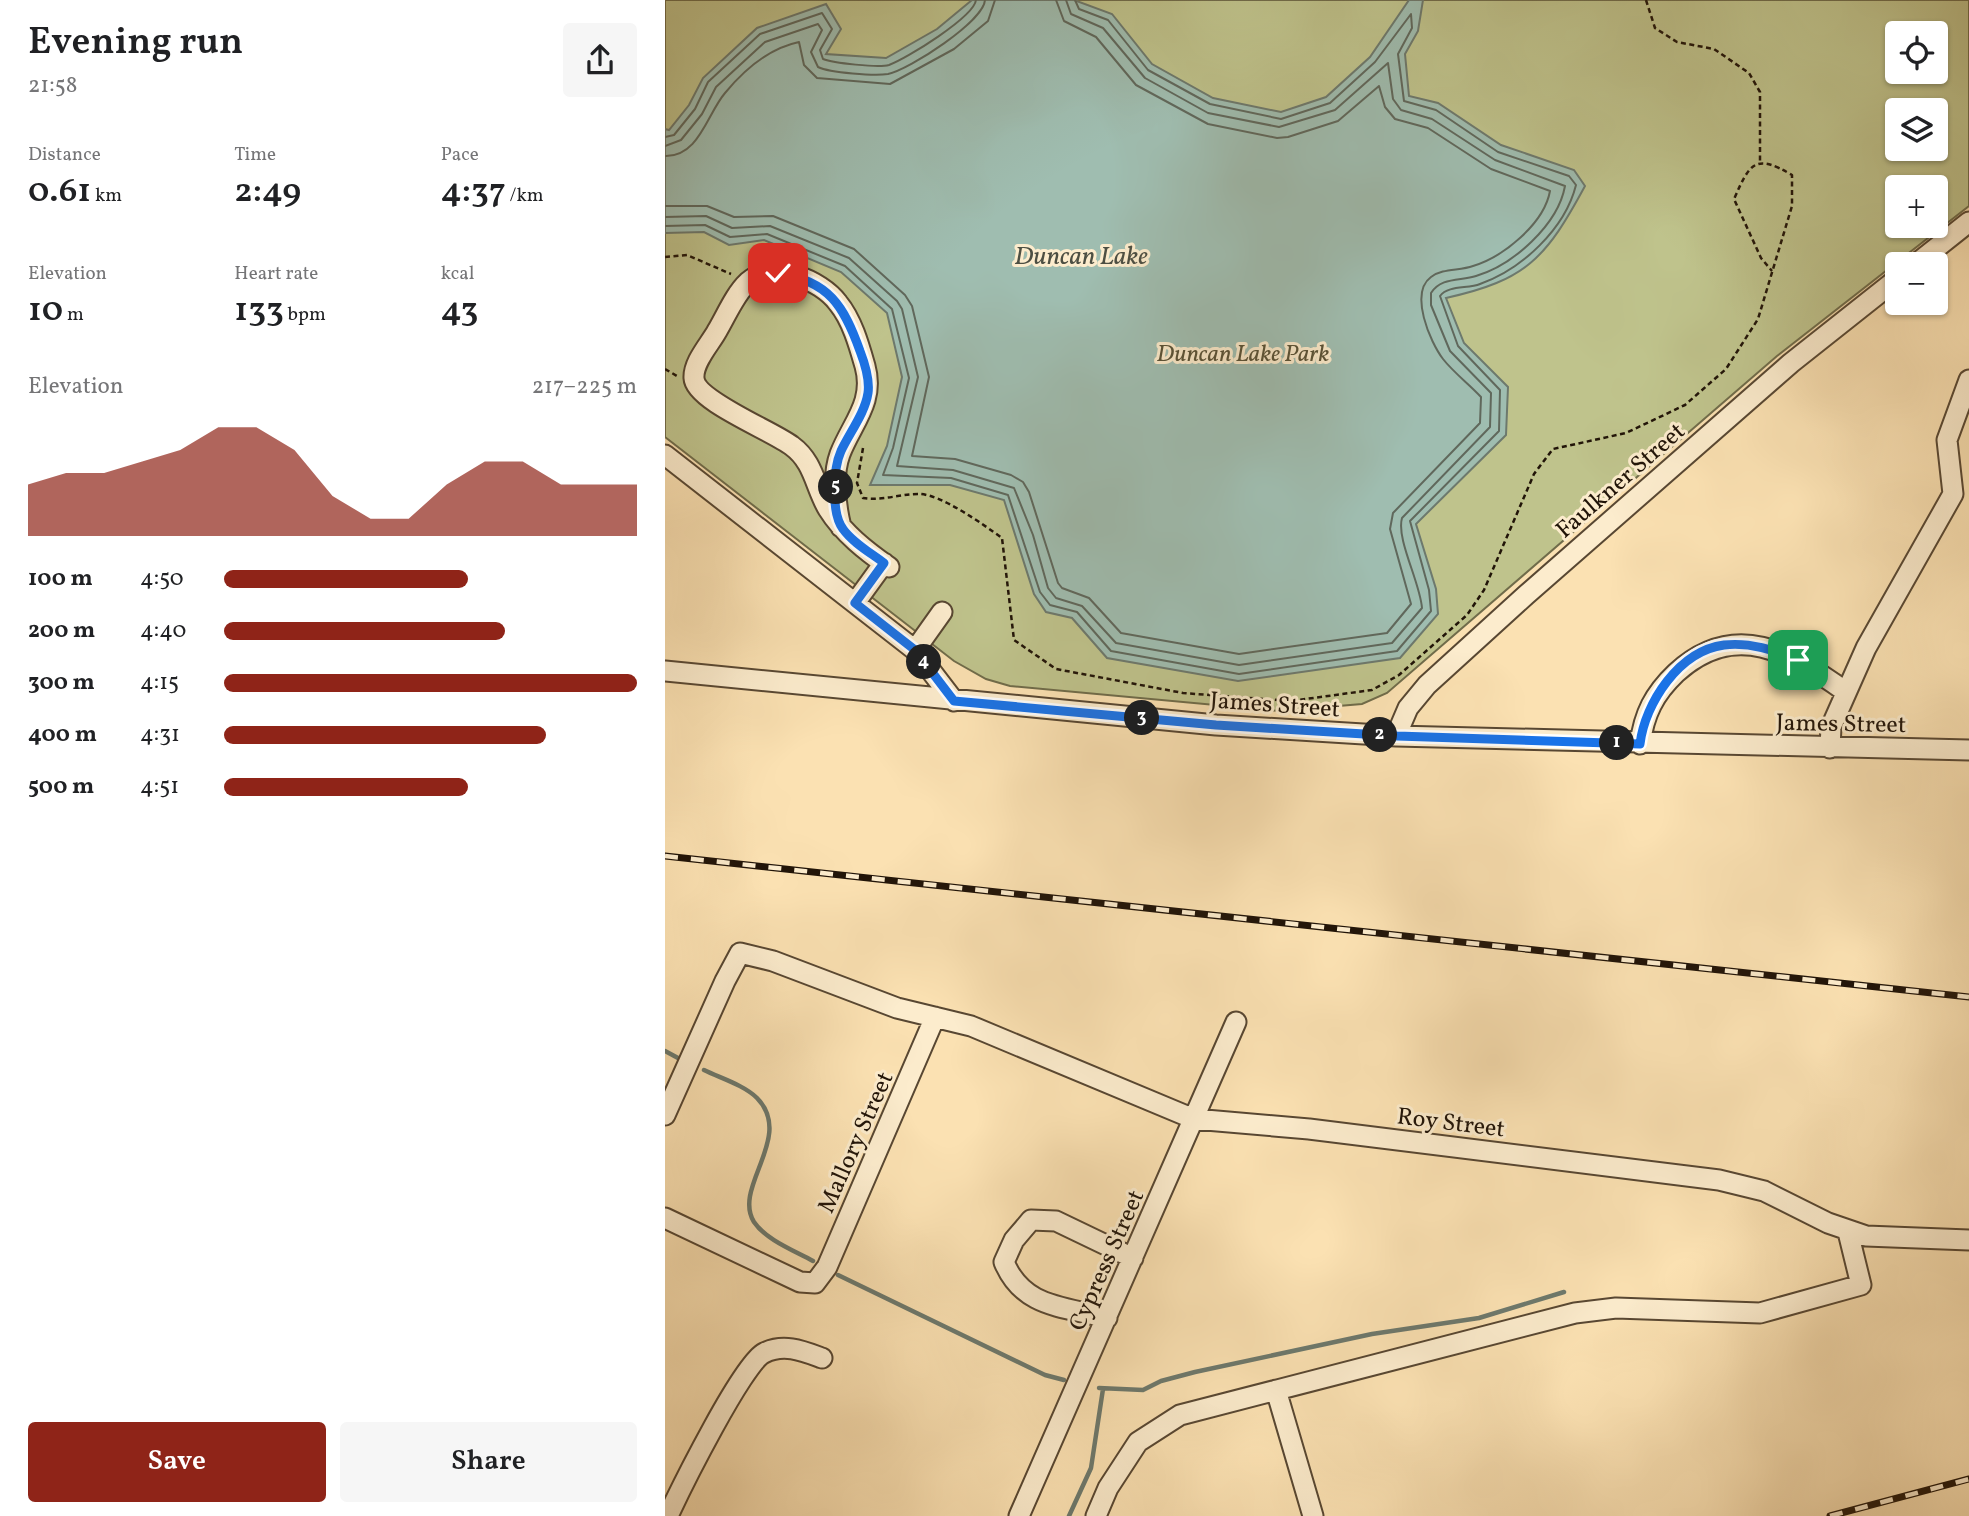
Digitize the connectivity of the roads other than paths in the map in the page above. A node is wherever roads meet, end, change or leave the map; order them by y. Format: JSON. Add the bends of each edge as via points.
{"nodes":[{"id":1,"x":1969,"y":222,"type":"edge"},
{"id":2,"x":1931,"y":252,"type":"edge"},
{"id":3,"x":1885,"y":289,"type":"edge"},
{"id":4,"x":1969,"y":380,"type":"edge"},
{"id":5,"x":665,"y":455,"type":"edge"},
{"id":6,"x":838,"y":462,"type":"junction"},
{"id":7,"x":811,"y":466,"type":"junction"},
{"id":8,"x":841,"y":527,"type":"junction"},
{"id":9,"x":855,"y":603,"type":"junction"},
{"id":10,"x":942,"y":612,"type":"dead end"},
{"id":11,"x":915,"y":650,"type":"junction"},
{"id":12,"x":665,"y":671,"type":"edge"},
{"id":13,"x":1846,"y":692,"type":"junction"},
{"id":14,"x":954,"y":701,"type":"junction"},
{"id":15,"x":1397,"y":736,"type":"junction"},
{"id":16,"x":1640,"y":744,"type":"junction"},
{"id":17,"x":1830,"y":748,"type":"junction"},
{"id":18,"x":1969,"y":750,"type":"edge"},
{"id":19,"x":935,"y":1017,"type":"junction"},
{"id":20,"x":1236,"y":1022,"type":"dead end"},
{"id":21,"x":665,"y":1115,"type":"edge"},
{"id":22,"x":1194,"y":1119,"type":"junction"},
{"id":23,"x":665,"y":1219,"type":"edge"},
{"id":24,"x":1848,"y":1232,"type":"junction"},
{"id":25,"x":1969,"y":1240,"type":"edge"},
{"id":26,"x":1133,"y":1258,"type":"junction"},
{"id":27,"x":1107,"y":1318,"type":"junction"},
{"id":28,"x":822,"y":1358,"type":"dead end"},
{"id":29,"x":1276,"y":1390,"type":"junction"},
{"id":30,"x":668,"y":1516,"type":"edge"},
{"id":31,"x":1019,"y":1516,"type":"edge"},
{"id":32,"x":1096,"y":1516,"type":"edge"},
{"id":33,"x":1313,"y":1516,"type":"edge"}],
"edges":[{"from":1,"to":2,"type":"street"},
{"from":3,"to":15,"type":"street","name":"Faulkner Street","via":[[1791,363],[1427,685],[1408,708]]},
{"from":4,"to":13,"type":"street","via":[[1947,440],[1952,494]]},
{"from":5,"to":9,"type":"street"},
{"from":6,"to":7,"type":"street"},
{"from":6,"to":7,"type":"street","via":[[869,389],[849,322],[828,293],[797,276],[762,274],[748,282],[700,359],[694,379],[706,396],[773,433]]},
{"from":6,"to":8,"type":"street"},
{"from":7,"to":8,"type":"street","via":[[818,490]]},
{"from":8,"to":9,"type":"street","via":[[887,565]]},
{"from":9,"to":11,"type":"street"},
{"from":10,"to":11,"type":"street"},
{"from":11,"to":14,"type":"street"},
{"from":12,"to":14,"type":"street","name":"James Street"},
{"from":13,"to":16,"type":"street","via":[[1777,651],[1754,645],[1715,647],[1664,685],[1648,709]]},
{"from":13,"to":17,"type":"street","via":[[1831,727]]},
{"from":14,"to":15,"type":"street","name":"James Street"},
{"from":15,"to":16,"type":"street","name":"James Street"},
{"from":16,"to":17,"type":"street","name":"James Street"},
{"from":17,"to":18,"type":"street","name":"James Street"},
{"from":19,"to":21,"type":"street","name":"Roy Street","via":[[740,953]]},
{"from":19,"to":22,"type":"street","name":"Roy Street","via":[[971,1026]]},
{"from":19,"to":23,"type":"street","name":"Mallory Street","via":[[827,1267],[815,1283],[800,1282]]},
{"from":20,"to":22,"type":"street","name":"Cypress Street"},
{"from":22,"to":24,"type":"street","name":"Roy Street","via":[[1719,1180],[1764,1191]]},
{"from":22,"to":26,"type":"street","name":"Cypress Street"},
{"from":24,"to":25,"type":"street","name":"Roy Street","via":[[1885,1238]]},
{"from":24,"to":29,"type":"street","via":[[1861,1284],[1760,1313],[1616,1308],[1575,1313]]},
{"from":26,"to":27,"type":"street","name":"Cypress Street"},
{"from":26,"to":27,"type":"street","via":[[1056,1221],[1031,1220],[1004,1262],[1012,1282],[1029,1297]]},
{"from":27,"to":31,"type":"street","name":"Cypress Street"},
{"from":28,"to":30,"type":"street","via":[[782,1347],[762,1353],[742,1377]]},
{"from":29,"to":32,"type":"street","via":[[1180,1415],[1138,1442]]},
{"from":29,"to":33,"type":"street"}]}
